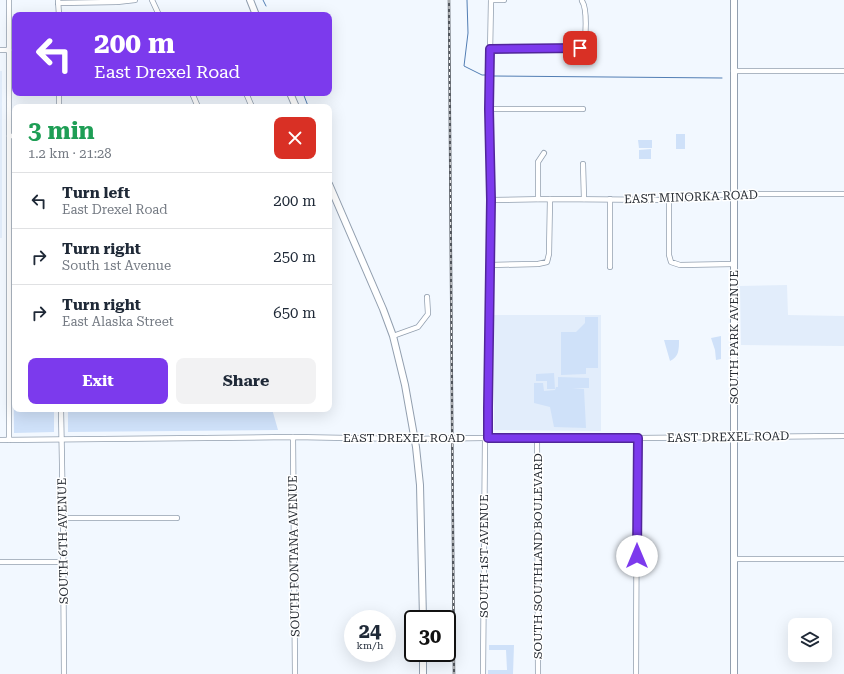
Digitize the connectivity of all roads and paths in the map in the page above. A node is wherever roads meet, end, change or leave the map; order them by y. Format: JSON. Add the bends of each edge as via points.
{"nodes":[{"id":1,"x":9,"y":0,"type":"edge"},
{"id":2,"x":135,"y":0,"type":"edge"},
{"id":3,"x":152,"y":0,"type":"edge"},
{"id":4,"x":250,"y":0,"type":"edge"},
{"id":5,"x":491,"y":0,"type":"edge"},
{"id":6,"x":504,"y":0,"type":"edge"},
{"id":7,"x":582,"y":0,"type":"edge"},
{"id":8,"x":734,"y":0,"type":"edge"},
{"id":9,"x":58,"y":1,"type":"edge"},
{"id":10,"x":59,"y":12,"type":"edge"},
{"id":11,"x":158,"y":12,"type":"edge"},
{"id":12,"x":255,"y":12,"type":"edge"},
{"id":13,"x":490,"y":49,"type":"junction"},
{"id":14,"x":0,"y":50,"type":"edge"},
{"id":15,"x":9,"y":50,"type":"junction"},
{"id":16,"x":733,"y":71,"type":"junction"},
{"id":17,"x":844,"y":71,"type":"edge"},
{"id":18,"x":489,"y":109,"type":"junction"},
{"id":19,"x":583,"y":109,"type":"dead end"},
{"id":20,"x":9,"y":136,"type":"joint"},
{"id":21,"x":544,"y":153,"type":"dead end"},
{"id":22,"x":583,"y":164,"type":"dead end"},
{"id":23,"x":332,"y":191,"type":"edge"},
{"id":24,"x":733,"y":194,"type":"junction"},
{"id":25,"x":844,"y":194,"type":"edge"},
{"id":26,"x":538,"y":199,"type":"junction"},
{"id":27,"x":550,"y":199,"type":"junction"},
{"id":28,"x":584,"y":199,"type":"junction"},
{"id":29,"x":610,"y":199,"type":"junction"},
{"id":30,"x":491,"y":200,"type":"junction"},
{"id":31,"x":669,"y":200,"type":"junction"},
{"id":32,"x":734,"y":264,"type":"junction"},
{"id":33,"x":490,"y":265,"type":"junction"},
{"id":34,"x":610,"y":267,"type":"dead end"},
{"id":35,"x":427,"y":297,"type":"dead end"},
{"id":36,"x":393,"y":336,"type":"junction"},
{"id":37,"x":61,"y":412,"type":"edge"},
{"id":38,"x":844,"y":436,"type":"edge"},
{"id":39,"x":293,"y":437,"type":"junction"},
{"id":40,"x":735,"y":437,"type":"junction"},
{"id":41,"x":487,"y":438,"type":"junction"},
{"id":42,"x":537,"y":438,"type":"junction"},
{"id":43,"x":638,"y":438,"type":"junction"},
{"id":44,"x":414,"y":439,"type":"junction"},
{"id":45,"x":0,"y":440,"type":"edge"},
{"id":46,"x":9,"y":440,"type":"junction"},
{"id":47,"x":61,"y":440,"type":"junction"},
{"id":48,"x":63,"y":518,"type":"junction"},
{"id":49,"x":177,"y":518,"type":"dead end"},
{"id":50,"x":734,"y":559,"type":"junction"},
{"id":51,"x":844,"y":559,"type":"edge"},
{"id":52,"x":0,"y":562,"type":"edge"},
{"id":53,"x":63,"y":562,"type":"junction"},
{"id":54,"x":423,"y":610,"type":"edge"},
{"id":55,"x":423,"y":662,"type":"edge"},
{"id":56,"x":64,"y":674,"type":"edge"},
{"id":57,"x":295,"y":674,"type":"edge"},
{"id":58,"x":423,"y":674,"type":"edge"},
{"id":59,"x":483,"y":674,"type":"edge"},
{"id":60,"x":538,"y":674,"type":"edge"},
{"id":61,"x":636,"y":674,"type":"edge"},
{"id":62,"x":734,"y":674,"type":"edge"}],
"edges":[{"from":1,"to":15,"type":"street"},
{"from":2,"to":9,"type":"street"},
{"from":3,"to":11,"type":"street"},
{"from":4,"to":12,"type":"main road"},
{"from":5,"to":6,"type":"street"},
{"from":5,"to":13,"type":"street","name":"SOUTH 1ST AVENUE"},
{"from":7,"to":13,"type":"street","via":[[585,8],[583,47]]},
{"from":8,"to":16,"type":"main road","name":"SOUTH PARK AVENUE"},
{"from":9,"to":10,"type":"street"},
{"from":13,"to":18,"type":"street","name":"SOUTH 1ST AVENUE"},
{"from":14,"to":15,"type":"street"},
{"from":15,"to":20,"type":"street"},
{"from":16,"to":17,"type":"street"},
{"from":16,"to":24,"type":"main road","name":"SOUTH PARK AVENUE"},
{"from":18,"to":19,"type":"street"},
{"from":18,"to":30,"type":"street","name":"SOUTH 1ST AVENUE"},
{"from":20,"to":46,"type":"street"},
{"from":21,"to":26,"type":"street","via":[[538,162]]},
{"from":22,"to":28,"type":"street"},
{"from":23,"to":36,"type":"main road"},
{"from":24,"to":25,"type":"street","name":"EAST MINORKA ROAD"},
{"from":24,"to":31,"type":"street","name":"EAST MINORKA ROAD"},
{"from":24,"to":32,"type":"main road","name":"SOUTH PARK AVENUE"},
{"from":26,"to":27,"type":"street","name":"EAST MINORKA ROAD"},
{"from":26,"to":30,"type":"street","name":"EAST MINORKA ROAD"},
{"from":27,"to":28,"type":"street","name":"EAST MINORKA ROAD"},
{"from":27,"to":33,"type":"street","via":[[548,263]]},
{"from":28,"to":29,"type":"street","name":"EAST MINORKA ROAD"},
{"from":29,"to":31,"type":"street","name":"EAST MINORKA ROAD"},
{"from":29,"to":34,"type":"street"},
{"from":30,"to":33,"type":"street","name":"SOUTH 1ST AVENUE"},
{"from":31,"to":32,"type":"street","via":[[670,263]]},
{"from":32,"to":40,"type":"main road","name":"SOUTH PARK AVENUE"},
{"from":33,"to":41,"type":"street","name":"SOUTH 1ST AVENUE"},
{"from":35,"to":36,"type":"street","via":[[428,314],[418,327]]},
{"from":36,"to":44,"type":"main road"},
{"from":37,"to":47,"type":"street","name":"SOUTH 6TH AVENUE"},
{"from":38,"to":40,"type":"street","name":"EAST DREXEL ROAD"},
{"from":39,"to":44,"type":"street","name":"EAST DREXEL ROAD"},
{"from":39,"to":47,"type":"street","name":"EAST DREXEL ROAD"},
{"from":39,"to":57,"type":"street","name":"SOUTH FONTANA AVENUE"},
{"from":40,"to":43,"type":"street","name":"EAST DREXEL ROAD"},
{"from":40,"to":50,"type":"main road","name":"SOUTH PARK AVENUE"},
{"from":41,"to":42,"type":"street","name":"EAST DREXEL ROAD"},
{"from":41,"to":44,"type":"street","name":"EAST DREXEL ROAD"},
{"from":41,"to":59,"type":"street","name":"SOUTH 1ST AVENUE"},
{"from":42,"to":43,"type":"street","name":"EAST DREXEL ROAD"},
{"from":42,"to":60,"type":"street","name":"SOUTH SOUTHLAND BOULEVARD"},
{"from":43,"to":61,"type":"street"},
{"from":44,"to":54,"type":"main road","via":[[420,485]]},
{"from":45,"to":46,"type":"street","name":"EAST DREXEL ROAD"},
{"from":46,"to":47,"type":"street","name":"EAST DREXEL ROAD"},
{"from":47,"to":48,"type":"street","name":"SOUTH 6TH AVENUE"},
{"from":48,"to":49,"type":"street"},
{"from":48,"to":53,"type":"street","name":"SOUTH 6TH AVENUE"},
{"from":50,"to":51,"type":"street"},
{"from":50,"to":62,"type":"main road","name":"SOUTH PARK AVENUE"},
{"from":52,"to":53,"type":"street"},
{"from":53,"to":56,"type":"street","name":"SOUTH 6TH AVENUE"},
{"from":55,"to":58,"type":"main road"}]}
